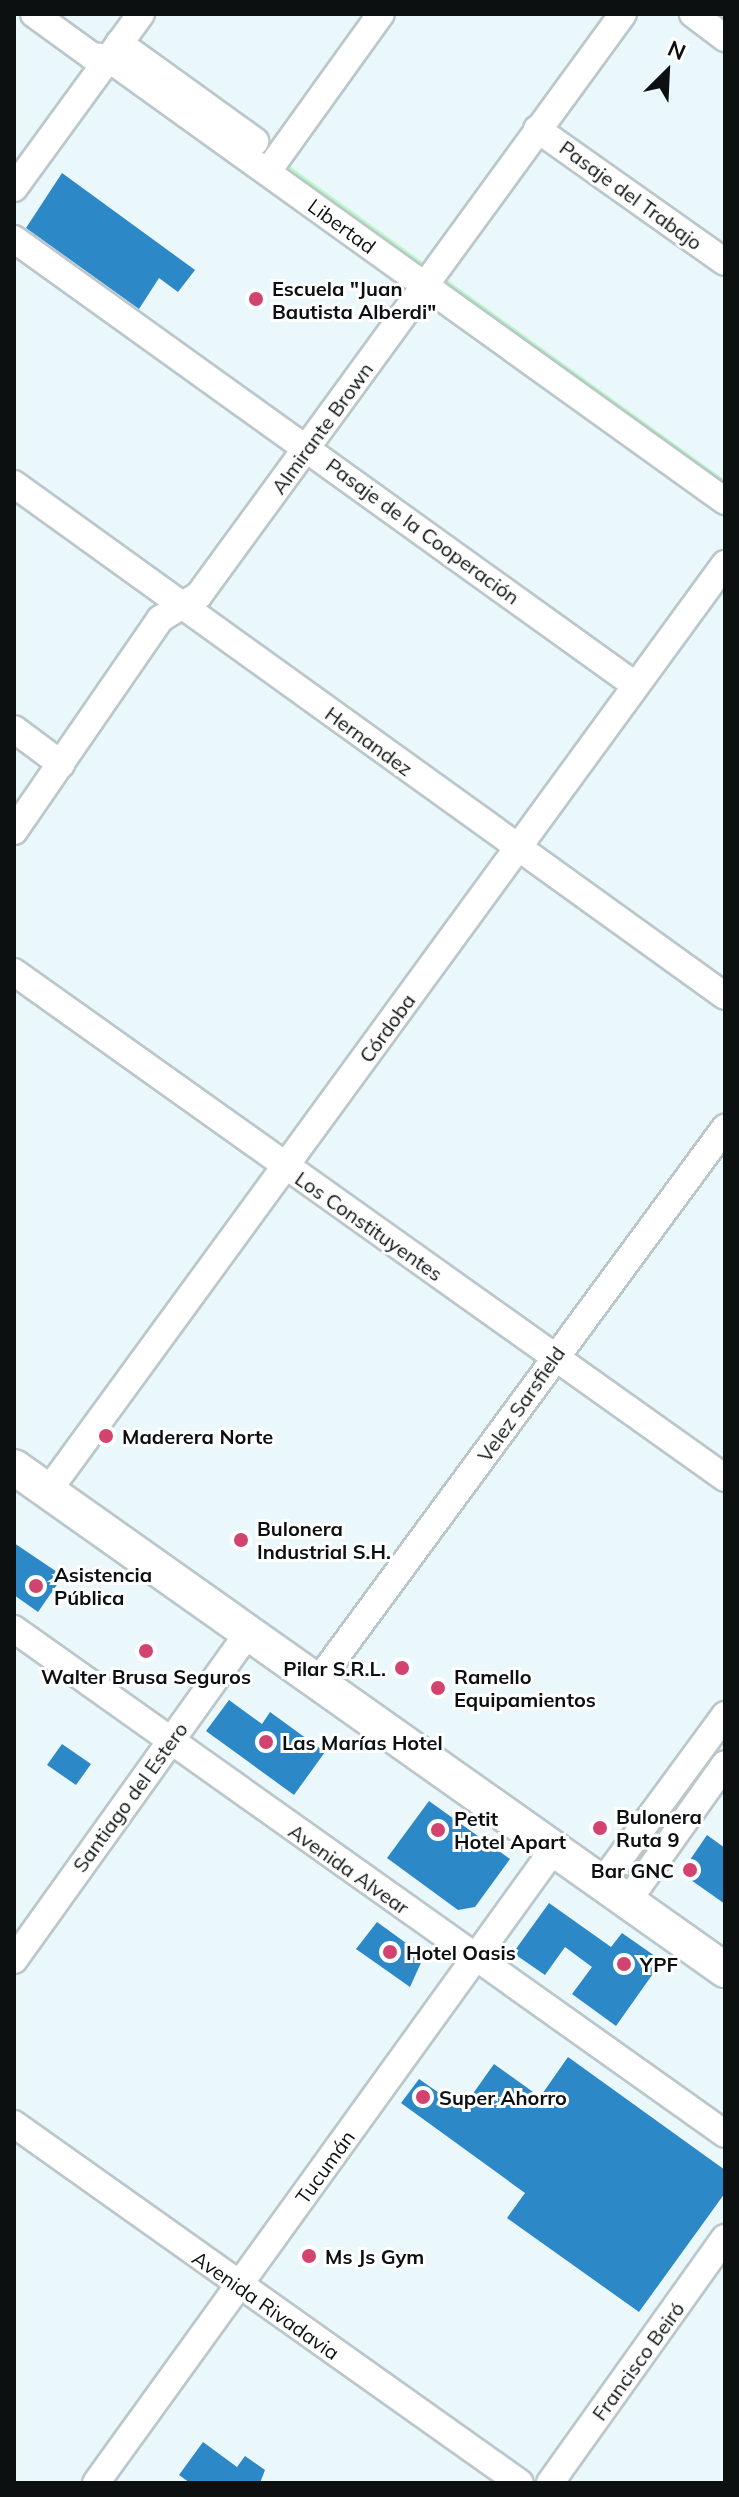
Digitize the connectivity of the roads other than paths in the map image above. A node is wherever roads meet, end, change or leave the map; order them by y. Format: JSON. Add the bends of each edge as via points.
{"nodes":[{"id":1,"x":34,"y":14,"type":"edge"},
{"id":2,"x":141,"y":14,"type":"edge"},
{"id":3,"x":381,"y":14,"type":"edge"},
{"id":4,"x":623,"y":14,"type":"edge"},
{"id":5,"x":693,"y":14,"type":"edge"},
{"id":6,"x":719,"y":14,"type":"edge"},
{"id":7,"x":725,"y":18,"type":"edge"},
{"id":8,"x":725,"y":38,"type":"edge"},
{"id":9,"x":114,"y":51,"type":"junction"},
{"id":10,"x":537,"y":129,"type":"junction"},
{"id":11,"x":273,"y":164,"type":"junction"},
{"id":12,"x":14,"y":188,"type":"edge"},
{"id":13,"x":14,"y":239,"type":"edge"},
{"id":14,"x":725,"y":262,"type":"edge"},
{"id":15,"x":430,"y":280,"type":"junction"},
{"id":16,"x":308,"y":448,"type":"junction"},
{"id":17,"x":725,"y":480,"type":"edge"},
{"id":18,"x":14,"y":484,"type":"edge"},
{"id":19,"x":725,"y":501,"type":"edge"},
{"id":20,"x":725,"y":564,"type":"edge"},
{"id":21,"x":183,"y":608,"type":"junction"},
{"id":22,"x":635,"y":685,"type":"junction"},
{"id":23,"x":14,"y":729,"type":"edge"},
{"id":24,"x":61,"y":764,"type":"junction"},
{"id":25,"x":14,"y":831,"type":"edge"},
{"id":26,"x":519,"y":849,"type":"junction"},
{"id":27,"x":14,"y":972,"type":"edge"},
{"id":28,"x":725,"y":996,"type":"edge"},
{"id":29,"x":725,"y":1128,"type":"edge"},
{"id":30,"x":284,"y":1167,"type":"junction"},
{"id":31,"x":555,"y":1356,"type":"junction"},
{"id":32,"x":14,"y":1467,"type":"edge"},
{"id":33,"x":725,"y":1478,"type":"edge"},
{"id":34,"x":48,"y":1491,"type":"junction"},
{"id":35,"x":14,"y":1629,"type":"edge"},
{"id":36,"x":247,"y":1634,"type":"junction"},
{"id":37,"x":318,"y":1681,"type":"junction"},
{"id":38,"x":725,"y":1715,"type":"edge"},
{"id":39,"x":169,"y":1742,"type":"junction"},
{"id":40,"x":725,"y":1764,"type":"edge"},
{"id":41,"x":553,"y":1850,"type":"junction"},
{"id":42,"x":614,"y":1893,"type":"junction"},
{"id":43,"x":475,"y":1959,"type":"junction"},
{"id":44,"x":14,"y":1960,"type":"edge"},
{"id":45,"x":725,"y":1970,"type":"edge"},
{"id":46,"x":14,"y":2124,"type":"edge"},
{"id":47,"x":725,"y":2134,"type":"edge"},
{"id":48,"x":725,"y":2238,"type":"edge"},
{"id":49,"x":238,"y":2287,"type":"junction"},
{"id":50,"x":96,"y":2483,"type":"edge"},
{"id":51,"x":520,"y":2483,"type":"edge"},
{"id":52,"x":550,"y":2483,"type":"edge"}],
"edges":[{"from":1,"to":9,"type":"street","name":"Libertad","via":[[92,56]]},
{"from":2,"to":9,"type":"street"},
{"from":3,"to":11,"type":"street"},
{"from":4,"to":10,"type":"street","name":"Almirante Brown"},
{"from":5,"to":8,"type":"street"},
{"from":6,"to":7,"type":"street"},
{"from":9,"to":11,"type":"street","name":"Libertad"},
{"from":9,"to":12,"type":"street"},
{"from":10,"to":14,"type":"street","name":"Pasaje del Trabajo"},
{"from":10,"to":15,"type":"street","name":"Almirante Brown"},
{"from":11,"to":15,"type":"street","name":"Libertad"},
{"from":13,"to":16,"type":"street","name":"Pasaje de la Cooperación"},
{"from":15,"to":16,"type":"street","name":"Almirante Brown"},
{"from":15,"to":17,"type":"street","name":"Libertad"},
{"from":15,"to":19,"type":"street","name":"Libertad"},
{"from":16,"to":21,"type":"street","name":"Almirante Brown","via":[[199,595]]},
{"from":16,"to":22,"type":"street","name":"Pasaje de la Cooperación"},
{"from":18,"to":21,"type":"street","name":"Hernandez"},
{"from":20,"to":22,"type":"street","name":"Córdoba"},
{"from":21,"to":24,"type":"street","name":"Almirante Brown","via":[[160,619]]},
{"from":21,"to":26,"type":"street","name":"Hernandez"},
{"from":22,"to":26,"type":"street","name":"Córdoba"},
{"from":23,"to":24,"type":"street"},
{"from":24,"to":25,"type":"street","name":"Almirante Brown"},
{"from":26,"to":28,"type":"street","name":"Hernandez"},
{"from":26,"to":30,"type":"street","name":"Córdoba"},
{"from":27,"to":30,"type":"street","name":"Los Constituyentes"},
{"from":29,"to":31,"type":"street","name":"Velez Sarsfield"},
{"from":30,"to":31,"type":"street","name":"Los Constituyentes"},
{"from":30,"to":34,"type":"street","name":"Córdoba"},
{"from":31,"to":33,"type":"street","name":"Los Constituyentes"},
{"from":31,"to":37,"type":"street","name":"Velez Sarsfield"},
{"from":32,"to":34,"type":"main road"},
{"from":34,"to":36,"type":"main road"},
{"from":35,"to":39,"type":"street","name":"Avenida Alvear"},
{"from":36,"to":37,"type":"main road"},
{"from":36,"to":39,"type":"street","name":"Santiago del Estero"},
{"from":37,"to":41,"type":"main road"},
{"from":38,"to":42,"type":"street"},
{"from":39,"to":43,"type":"street","name":"Avenida Alvear"},
{"from":39,"to":44,"type":"street","name":"Santiago del Estero"},
{"from":40,"to":42,"type":"street"},
{"from":41,"to":42,"type":"main road"},
{"from":41,"to":43,"type":"street","name":"Tucumán"},
{"from":42,"to":45,"type":"main road"},
{"from":43,"to":47,"type":"street","name":"Avenida Alvear"},
{"from":43,"to":49,"type":"street","name":"Tucumán"},
{"from":46,"to":49,"type":"street","name":"Avenida Rivadavia"},
{"from":48,"to":52,"type":"street","name":"Francisco Beiró"},
{"from":49,"to":50,"type":"street","name":"Tucumán"},
{"from":49,"to":51,"type":"street","name":"Avenida Rivadavia"}]}
